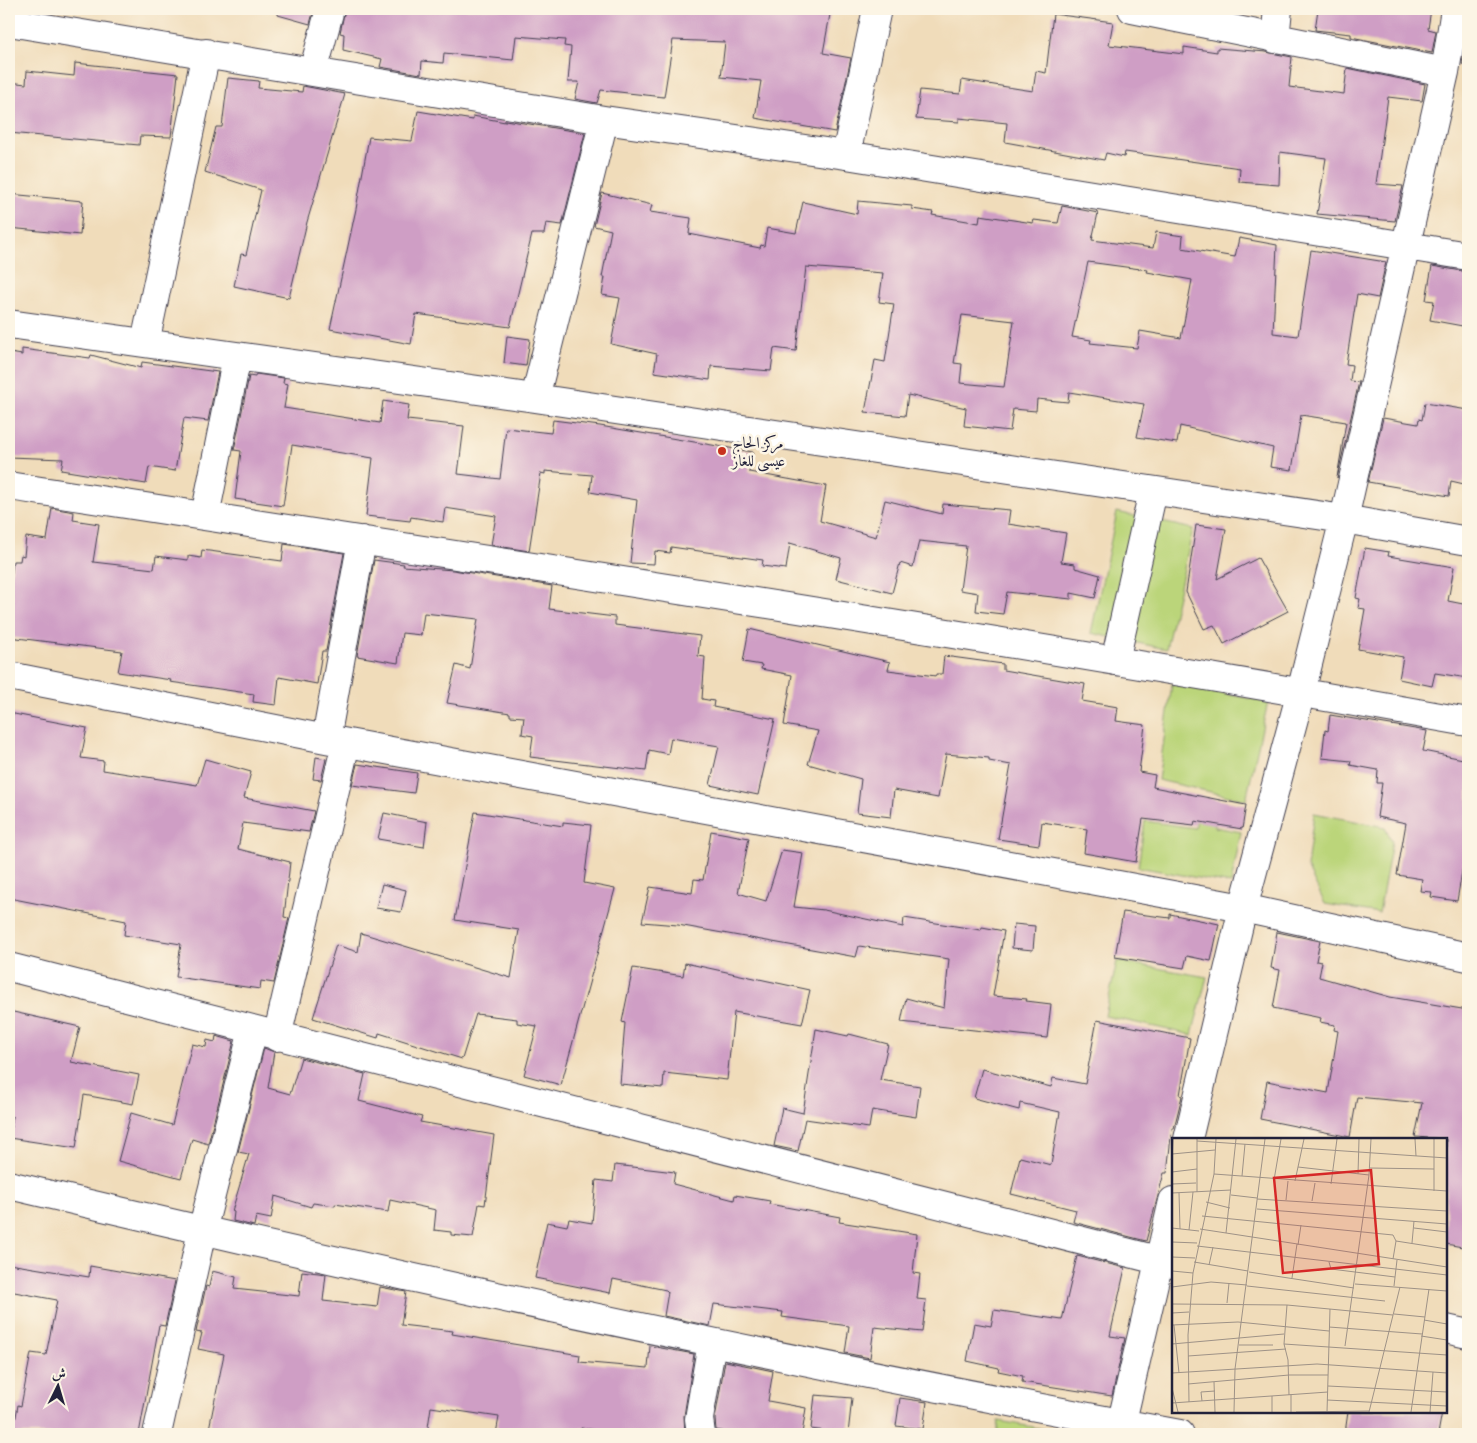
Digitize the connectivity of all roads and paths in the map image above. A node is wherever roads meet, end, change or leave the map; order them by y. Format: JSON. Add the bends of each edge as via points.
{"nodes":[{"id":1,"x":330,"y":9,"type":"edge"},
{"id":2,"x":877,"y":9,"type":"edge"},
{"id":3,"x":1132,"y":9,"type":"edge"},
{"id":4,"x":1278,"y":9,"type":"edge"},
{"id":5,"x":1455,"y":9,"type":"edge"},
{"id":6,"x":9,"y":22,"type":"edge"},
{"id":7,"x":1275,"y":39,"type":"junction"},
{"id":8,"x":206,"y":53,"type":"junction"},
{"id":9,"x":313,"y":72,"type":"junction"},
{"id":10,"x":1445,"y":72,"type":"junction"},
{"id":11,"x":604,"y":120,"type":"junction"},
{"id":12,"x":846,"y":155,"type":"junction"},
{"id":13,"x":1405,"y":246,"type":"junction"},
{"id":14,"x":1468,"y":256,"type":"edge"},
{"id":15,"x":9,"y":324,"type":"edge"},
{"id":16,"x":145,"y":344,"type":"junction"},
{"id":17,"x":237,"y":356,"type":"junction"},
{"id":18,"x":535,"y":398,"type":"junction"},
{"id":19,"x":9,"y":486,"type":"edge"},
{"id":20,"x":1154,"y":491,"type":"junction"},
{"id":21,"x":205,"y":516,"type":"junction"},
{"id":22,"x":1344,"y":519,"type":"junction"},
{"id":23,"x":362,"y":540,"type":"junction"},
{"id":24,"x":1468,"y":542,"type":"edge"},
{"id":25,"x":1115,"y":661,"type":"junction"},
{"id":26,"x":9,"y":676,"type":"edge"},
{"id":27,"x":1301,"y":692,"type":"junction"},
{"id":28,"x":1468,"y":722,"type":"edge"},
{"id":29,"x":336,"y":741,"type":"junction"},
{"id":30,"x":1243,"y":908,"type":"junction"},
{"id":31,"x":1468,"y":957,"type":"edge"},
{"id":32,"x":9,"y":967,"type":"edge"},
{"id":33,"x":265,"y":1033,"type":"junction"},
{"id":34,"x":1188,"y":1138,"type":"edge"},
{"id":35,"x":9,"y":1185,"type":"edge"},
{"id":36,"x":1172,"y":1210,"type":"edge"},
{"id":37,"x":202,"y":1231,"type":"junction"},
{"id":38,"x":1166,"y":1262,"type":"edge"},
{"id":39,"x":1447,"y":1329,"type":"edge"},
{"id":40,"x":1468,"y":1334,"type":"edge"},
{"id":41,"x":712,"y":1342,"type":"junction"},
{"id":42,"x":1120,"y":1429,"type":"edge"},
{"id":43,"x":157,"y":1434,"type":"edge"},
{"id":44,"x":701,"y":1434,"type":"edge"},
{"id":45,"x":1180,"y":1434,"type":"edge"}],
"edges":[{"from":1,"to":9,"type":"street"},
{"from":2,"to":12,"type":"street"},
{"from":3,"to":7,"type":"street"},
{"from":4,"to":7,"type":"street"},
{"from":5,"to":10,"type":"street"},
{"from":6,"to":8,"type":"street"},
{"from":7,"to":10,"type":"street"},
{"from":8,"to":9,"type":"street"},
{"from":8,"to":16,"type":"street"},
{"from":9,"to":11,"type":"street"},
{"from":10,"to":13,"type":"street"},
{"from":11,"to":12,"type":"street"},
{"from":11,"to":18,"type":"street"},
{"from":12,"to":13,"type":"street"},
{"from":13,"to":14,"type":"street"},
{"from":13,"to":22,"type":"street"},
{"from":15,"to":16,"type":"street"},
{"from":16,"to":17,"type":"street"},
{"from":17,"to":18,"type":"street"},
{"from":17,"to":21,"type":"street"},
{"from":18,"to":20,"type":"street"},
{"from":19,"to":21,"type":"street"},
{"from":20,"to":22,"type":"street"},
{"from":20,"to":25,"type":"street"},
{"from":21,"to":23,"type":"street"},
{"from":22,"to":24,"type":"street"},
{"from":22,"to":27,"type":"street"},
{"from":23,"to":25,"type":"street"},
{"from":23,"to":29,"type":"street"},
{"from":25,"to":27,"type":"street"},
{"from":26,"to":29,"type":"street"},
{"from":27,"to":28,"type":"street"},
{"from":27,"to":30,"type":"street"},
{"from":29,"to":30,"type":"street"},
{"from":29,"to":33,"type":"street"},
{"from":30,"to":31,"type":"street"},
{"from":30,"to":34,"type":"street"},
{"from":32,"to":33,"type":"street"},
{"from":33,"to":37,"type":"street"},
{"from":33,"to":38,"type":"street"},
{"from":35,"to":37,"type":"street"},
{"from":36,"to":38,"type":"street"},
{"from":37,"to":41,"type":"street"},
{"from":37,"to":43,"type":"street"},
{"from":38,"to":42,"type":"street"},
{"from":39,"to":40,"type":"street"},
{"from":41,"to":42,"type":"street"},
{"from":41,"to":44,"type":"street","via":[[699,1419]]},
{"from":42,"to":45,"type":"street"}]}
